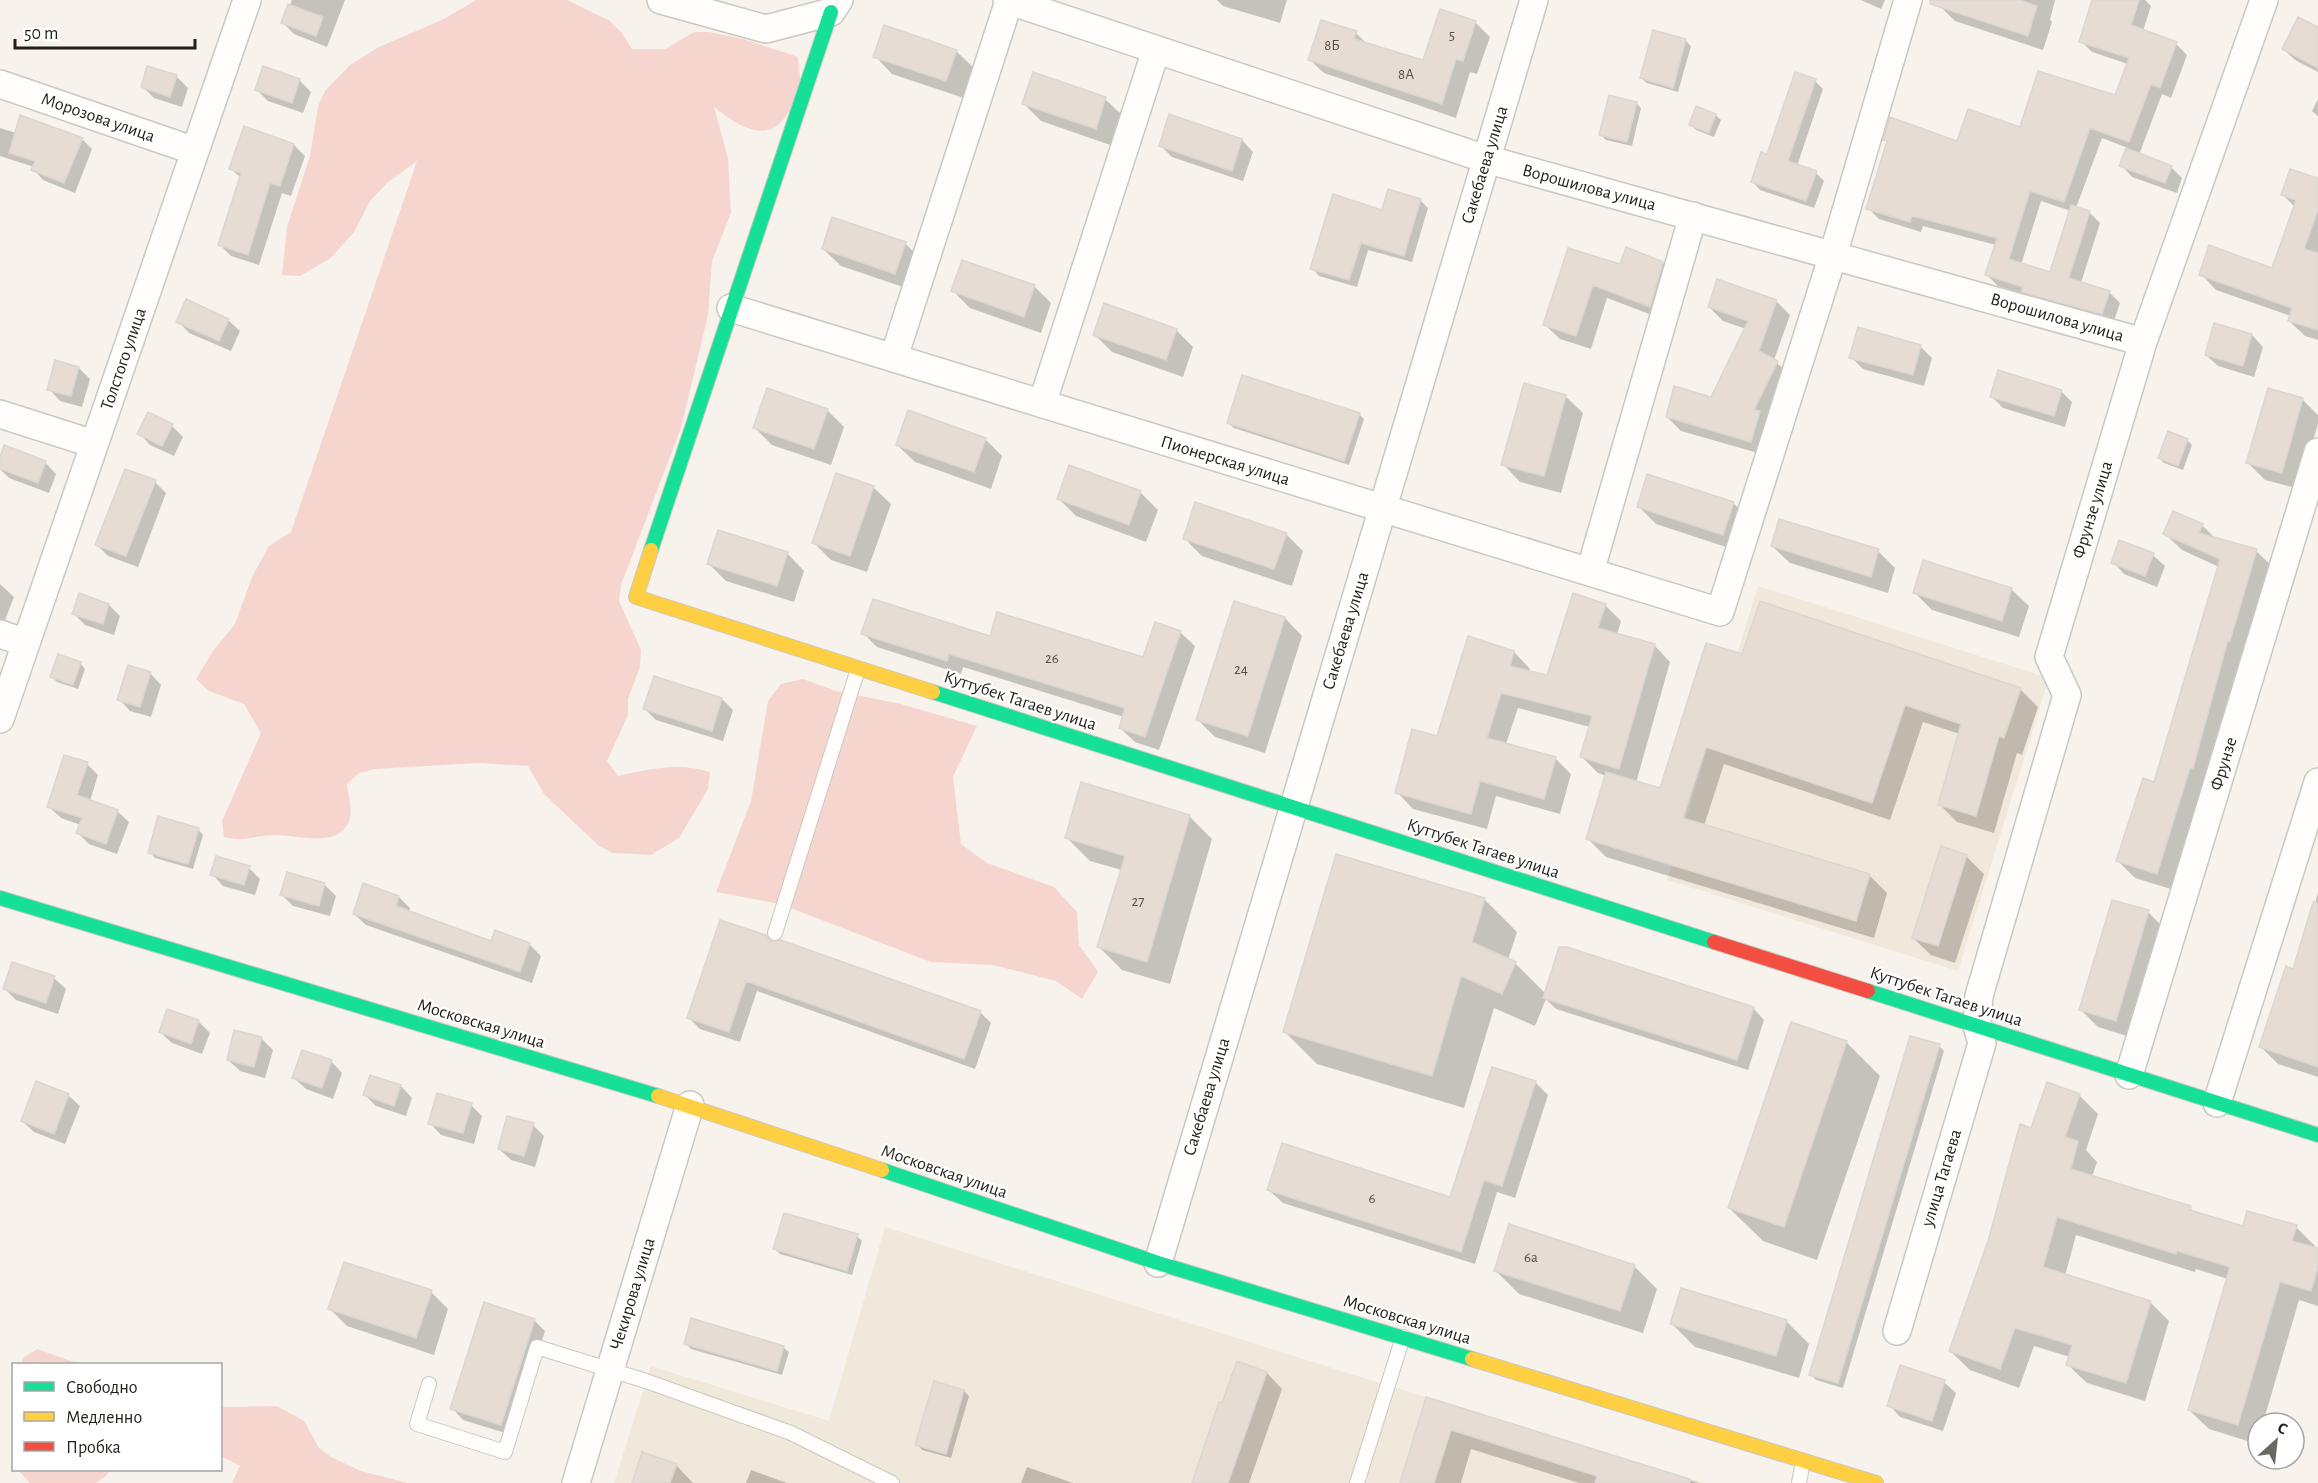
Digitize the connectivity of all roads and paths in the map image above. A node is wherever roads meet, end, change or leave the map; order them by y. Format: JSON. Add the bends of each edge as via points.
{"nodes":[{"id":1,"x":247,"y":0,"type":"edge"},
{"id":2,"x":661,"y":0,"type":"edge"},
{"id":3,"x":1008,"y":0,"type":"edge"},
{"id":4,"x":1534,"y":0,"type":"edge"},
{"id":5,"x":1908,"y":0,"type":"edge"},
{"id":6,"x":2255,"y":2,"type":"edge"},
{"id":7,"x":835,"y":6,"type":"edge"},
{"id":8,"x":1156,"y":50,"type":"junction"},
{"id":9,"x":0,"y":84,"type":"edge"},
{"id":10,"x":195,"y":152,"type":"junction"},
{"id":11,"x":1486,"y":159,"type":"junction"},
{"id":12,"x":1693,"y":216,"type":"junction"},
{"id":13,"x":1833,"y":255,"type":"junction"},
{"id":14,"x":731,"y":308,"type":"junction"},
{"id":15,"x":2144,"y":342,"type":"junction"},
{"id":16,"x":894,"y":357,"type":"junction"},
{"id":17,"x":1042,"y":404,"type":"junction"},
{"id":18,"x":0,"y":414,"type":"edge"},
{"id":19,"x":94,"y":444,"type":"junction"},
{"id":20,"x":2318,"y":452,"type":"edge"},
{"id":21,"x":1382,"y":509,"type":"junction"},
{"id":22,"x":1590,"y":572,"type":"junction"},
{"id":23,"x":0,"y":634,"type":"edge"},
{"id":24,"x":26,"y":643,"type":"junction"},
{"id":25,"x":858,"y":668,"type":"junction"},
{"id":26,"x":0,"y":719,"type":"edge"},
{"id":27,"x":2318,"y":782,"type":"edge"},
{"id":28,"x":1294,"y":808,"type":"junction"},
{"id":29,"x":0,"y":898,"type":"edge"},
{"id":30,"x":775,"y":933,"type":"dead end"},
{"id":31,"x":1977,"y":1026,"type":"junction"},
{"id":32,"x":2129,"y":1075,"type":"junction"},
{"id":33,"x":2217,"y":1103,"type":"junction"},
{"id":34,"x":690,"y":1106,"type":"junction"},
{"id":35,"x":2318,"y":1136,"type":"edge"},
{"id":36,"x":1158,"y":1263,"type":"junction"},
{"id":37,"x":1897,"y":1331,"type":"dead end"},
{"id":38,"x":1403,"y":1337,"type":"junction"},
{"id":39,"x":610,"y":1369,"type":"junction"},
{"id":40,"x":429,"y":1384,"type":"dead end"},
{"id":41,"x":1803,"y":1461,"type":"junction"},
{"id":42,"x":576,"y":1483,"type":"edge"},
{"id":43,"x":891,"y":1483,"type":"edge"},
{"id":44,"x":1357,"y":1483,"type":"edge"},
{"id":45,"x":1799,"y":1483,"type":"edge"},
{"id":46,"x":1876,"y":1483,"type":"edge"}],
"edges":[{"from":1,"to":10,"type":"street","name":"Толстого улица"},
{"from":2,"to":7,"type":"street","via":[[766,29]]},
{"from":3,"to":8,"type":"street","name":"Ворошилова улица"},
{"from":3,"to":16,"type":"street"},
{"from":4,"to":11,"type":"street","name":"Сакебаева улица"},
{"from":5,"to":13,"type":"street"},
{"from":6,"to":15,"type":"street","name":"Фрунзе улица"},
{"from":7,"to":14,"type":"street"},
{"from":8,"to":11,"type":"street","name":"Ворошилова улица"},
{"from":8,"to":17,"type":"street"},
{"from":9,"to":10,"type":"street","name":"Морозова улица"},
{"from":10,"to":19,"type":"street","name":"Толстого улица"},
{"from":11,"to":12,"type":"street","name":"Ворошилова улица"},
{"from":11,"to":21,"type":"street","name":"Сакебаева улица"},
{"from":12,"to":13,"type":"street","name":"Ворошилова улица"},
{"from":12,"to":22,"type":"street"},
{"from":13,"to":15,"type":"street","name":"Ворошилова улица"},
{"from":13,"to":22,"type":"street","name":"Пионерская улица","via":[[1720,612]]},
{"from":14,"to":16,"type":"street","name":"Пионерская улица"},
{"from":14,"to":25,"type":"street","name":"Куттубек Тагаев улица","via":[[636,597]]},
{"from":15,"to":31,"type":"street","name":"Фрунзе улица","via":[[2049,657],[2067,695],[1979,996]]},
{"from":16,"to":17,"type":"street","name":"Пионерская улица"},
{"from":17,"to":21,"type":"street","name":"Пионерская улица"},
{"from":18,"to":19,"type":"street"},
{"from":19,"to":24,"type":"street","name":"Толстого улица"},
{"from":20,"to":32,"type":"street","name":"Фрунзе"},
{"from":21,"to":22,"type":"street","name":"Пионерская улица"},
{"from":21,"to":28,"type":"street","name":"Сакебаева улица"},
{"from":23,"to":24,"type":"street"},
{"from":24,"to":26,"type":"street","name":"Толстого улица"},
{"from":25,"to":28,"type":"street","name":"Куттубек Тагаев улица"},
{"from":25,"to":30,"type":"lane"},
{"from":27,"to":33,"type":"street"},
{"from":28,"to":31,"type":"street","name":"Куттубек Тагаев улица"},
{"from":28,"to":36,"type":"street","name":"Сакебаева улица"},
{"from":29,"to":34,"type":"street","name":"Московская улица"},
{"from":31,"to":32,"type":"street","name":"Куттубек Тагаев улица"},
{"from":31,"to":37,"type":"street","name":"улица Тагаева","via":[[1982,1043]]},
{"from":32,"to":33,"type":"street","name":"Куттубек Тагаев улица"},
{"from":33,"to":35,"type":"street","name":"Куттубек Тагаев улица"},
{"from":34,"to":36,"type":"street","name":"Московская улица"},
{"from":34,"to":39,"type":"street","name":"Чекирова улица"},
{"from":36,"to":38,"type":"street","name":"Московская улица"},
{"from":38,"to":41,"type":"street","name":"Московская улица"},
{"from":38,"to":44,"type":"lane"},
{"from":39,"to":40,"type":"lane","via":[[537,1347],[505,1452],[417,1424]]},
{"from":39,"to":42,"type":"street","name":"Чекирова улица"},
{"from":39,"to":43,"type":"lane","via":[[791,1433]]},
{"from":41,"to":45,"type":"lane"},
{"from":41,"to":46,"type":"street","name":"Московская улица"}]}
